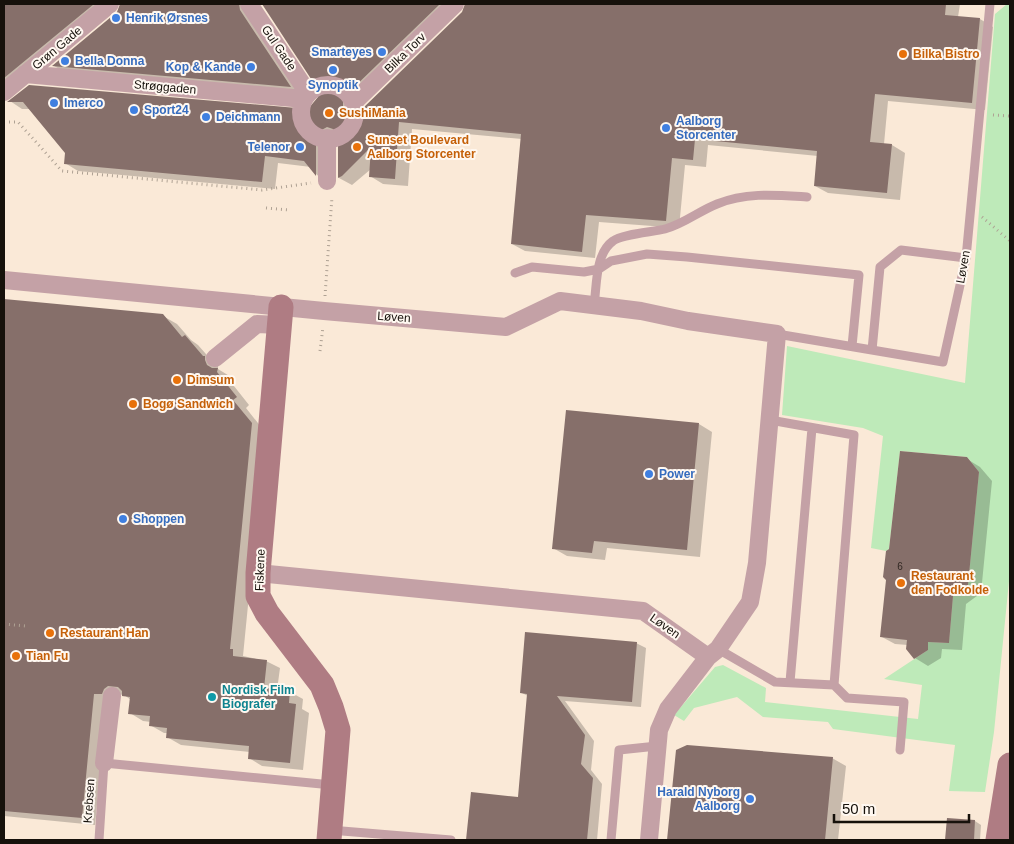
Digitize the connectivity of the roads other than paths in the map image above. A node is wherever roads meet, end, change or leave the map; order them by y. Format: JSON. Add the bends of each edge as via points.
{"nodes":[{"id":1,"x":110,"y":4,"type":"edge"},
{"id":2,"x":249,"y":4,"type":"edge"},
{"id":3,"x":455,"y":4,"type":"edge"},
{"id":4,"x":990,"y":4,"type":"edge"},
{"id":5,"x":25,"y":74,"type":"junction"},
{"id":6,"x":4,"y":92,"type":"edge"},
{"id":7,"x":306,"y":96,"type":"junction"},
{"id":8,"x":353,"y":103,"type":"junction"},
{"id":9,"x":326,"y":138,"type":"junction"},
{"id":10,"x":327,"y":180,"type":"road end"},
{"id":11,"x":807,"y":197,"type":"dead end"},
{"id":12,"x":966,"y":258,"type":"junction"},
{"id":13,"x":599,"y":269,"type":"junction"},
{"id":14,"x":515,"y":273,"type":"dead end"},
{"id":15,"x":4,"y":280,"type":"edge"},
{"id":16,"x":594,"y":305,"type":"junction"},
{"id":17,"x":280,"y":316,"type":"junction"},
{"id":18,"x":777,"y":334,"type":"junction"},
{"id":19,"x":852,"y":346,"type":"junction"},
{"id":20,"x":872,"y":350,"type":"junction"},
{"id":21,"x":215,"y":358,"type":"dead end"},
{"id":22,"x":770,"y":420,"type":"junction"},
{"id":23,"x":812,"y":428,"type":"junction"},
{"id":24,"x":258,"y":573,"type":"junction"},
{"id":25,"x":713,"y":653,"type":"junction"},
{"id":26,"x":790,"y":682,"type":"junction"},
{"id":27,"x":834,"y":685,"type":"junction"},
{"id":28,"x":112,"y":696,"type":"dead end"},
{"id":29,"x":657,"y":746,"type":"junction"},
{"id":30,"x":900,"y":750,"type":"dead end"},
{"id":31,"x":104,"y":763,"type":"junction"},
{"id":32,"x":1010,"y":765,"type":"edge"},
{"id":33,"x":335,"y":785,"type":"junction"},
{"id":34,"x":330,"y":835,"type":"edge"},
{"id":35,"x":99,"y":840,"type":"edge"},
{"id":36,"x":451,"y":840,"type":"edge"},
{"id":37,"x":611,"y":840,"type":"edge"},
{"id":38,"x":649,"y":840,"type":"edge"},
{"id":39,"x":998,"y":840,"type":"edge"}],
"edges":[{"from":1,"to":5,"type":"street","name":"Grøn Gade"},
{"from":2,"to":7,"type":"street","name":"Gul Gade"},
{"from":3,"to":8,"type":"street","name":"Bilka Torv"},
{"from":4,"to":12,"type":"lane","name":"Løven"},
{"from":5,"to":6,"type":"street","name":"Grøn Gade"},
{"from":5,"to":7,"type":"street","name":"Strøggaden"},
{"from":7,"to":8,"type":"street","via":[[316,88],[333,85],[349,95]]},
{"from":7,"to":9,"type":"street","via":[[302,108],[305,125],[310,132]]},
{"from":8,"to":9,"type":"street","via":[[354,120],[350,127],[343,134]]},
{"from":9,"to":10,"type":"street"},
{"from":11,"to":13,"type":"lane","via":[[759,194],[717,204],[679,224],[614,240],[604,252]]},
{"from":12,"to":20,"type":"lane","via":[[901,250],[880,267]]},
{"from":12,"to":20,"type":"lane","name":"Løven","via":[[943,362]]},
{"from":13,"to":14,"type":"lane","via":[[584,272],[532,267]]},
{"from":13,"to":16,"type":"lane"},
{"from":13,"to":19,"type":"lane","via":[[611,261],[647,254],[859,275]]},
{"from":15,"to":17,"type":"street","name":"Løven"},
{"from":16,"to":17,"type":"street","name":"Løven","via":[[560,301],[506,327],[325,306]]},
{"from":16,"to":18,"type":"street","name":"Løven"},
{"from":17,"to":21,"type":"street","via":[[257,324]]},
{"from":17,"to":24,"type":"street","name":"Fiskene"},
{"from":18,"to":19,"type":"lane","name":"Løven"},
{"from":18,"to":22,"type":"street"},
{"from":19,"to":20,"type":"lane","name":"Løven"},
{"from":22,"to":23,"type":"lane"},
{"from":22,"to":25,"type":"street","via":[[750,602]]},
{"from":23,"to":26,"type":"lane"},
{"from":23,"to":27,"type":"lane","via":[[854,435]]},
{"from":24,"to":25,"type":"street","name":"Løven","via":[[643,611]]},
{"from":24,"to":33,"type":"street","name":"Fiskene","via":[[258,596],[267,613],[322,685],[332,707],[338,730]]},
{"from":25,"to":26,"type":"lane","via":[[775,682]]},
{"from":25,"to":29,"type":"street","via":[[668,709],[659,730]]},
{"from":26,"to":27,"type":"lane"},
{"from":27,"to":30,"type":"lane","via":[[847,698],[904,702]]},
{"from":28,"to":31,"type":"street"},
{"from":29,"to":37,"type":"lane","via":[[619,750]]},
{"from":29,"to":38,"type":"street"},
{"from":31,"to":33,"type":"lane"},
{"from":31,"to":35,"type":"lane","name":"Krebsen"},
{"from":32,"to":39,"type":"street"},
{"from":33,"to":34,"type":"street","name":"Fiskene"},
{"from":34,"to":36,"type":"lane"}]}
